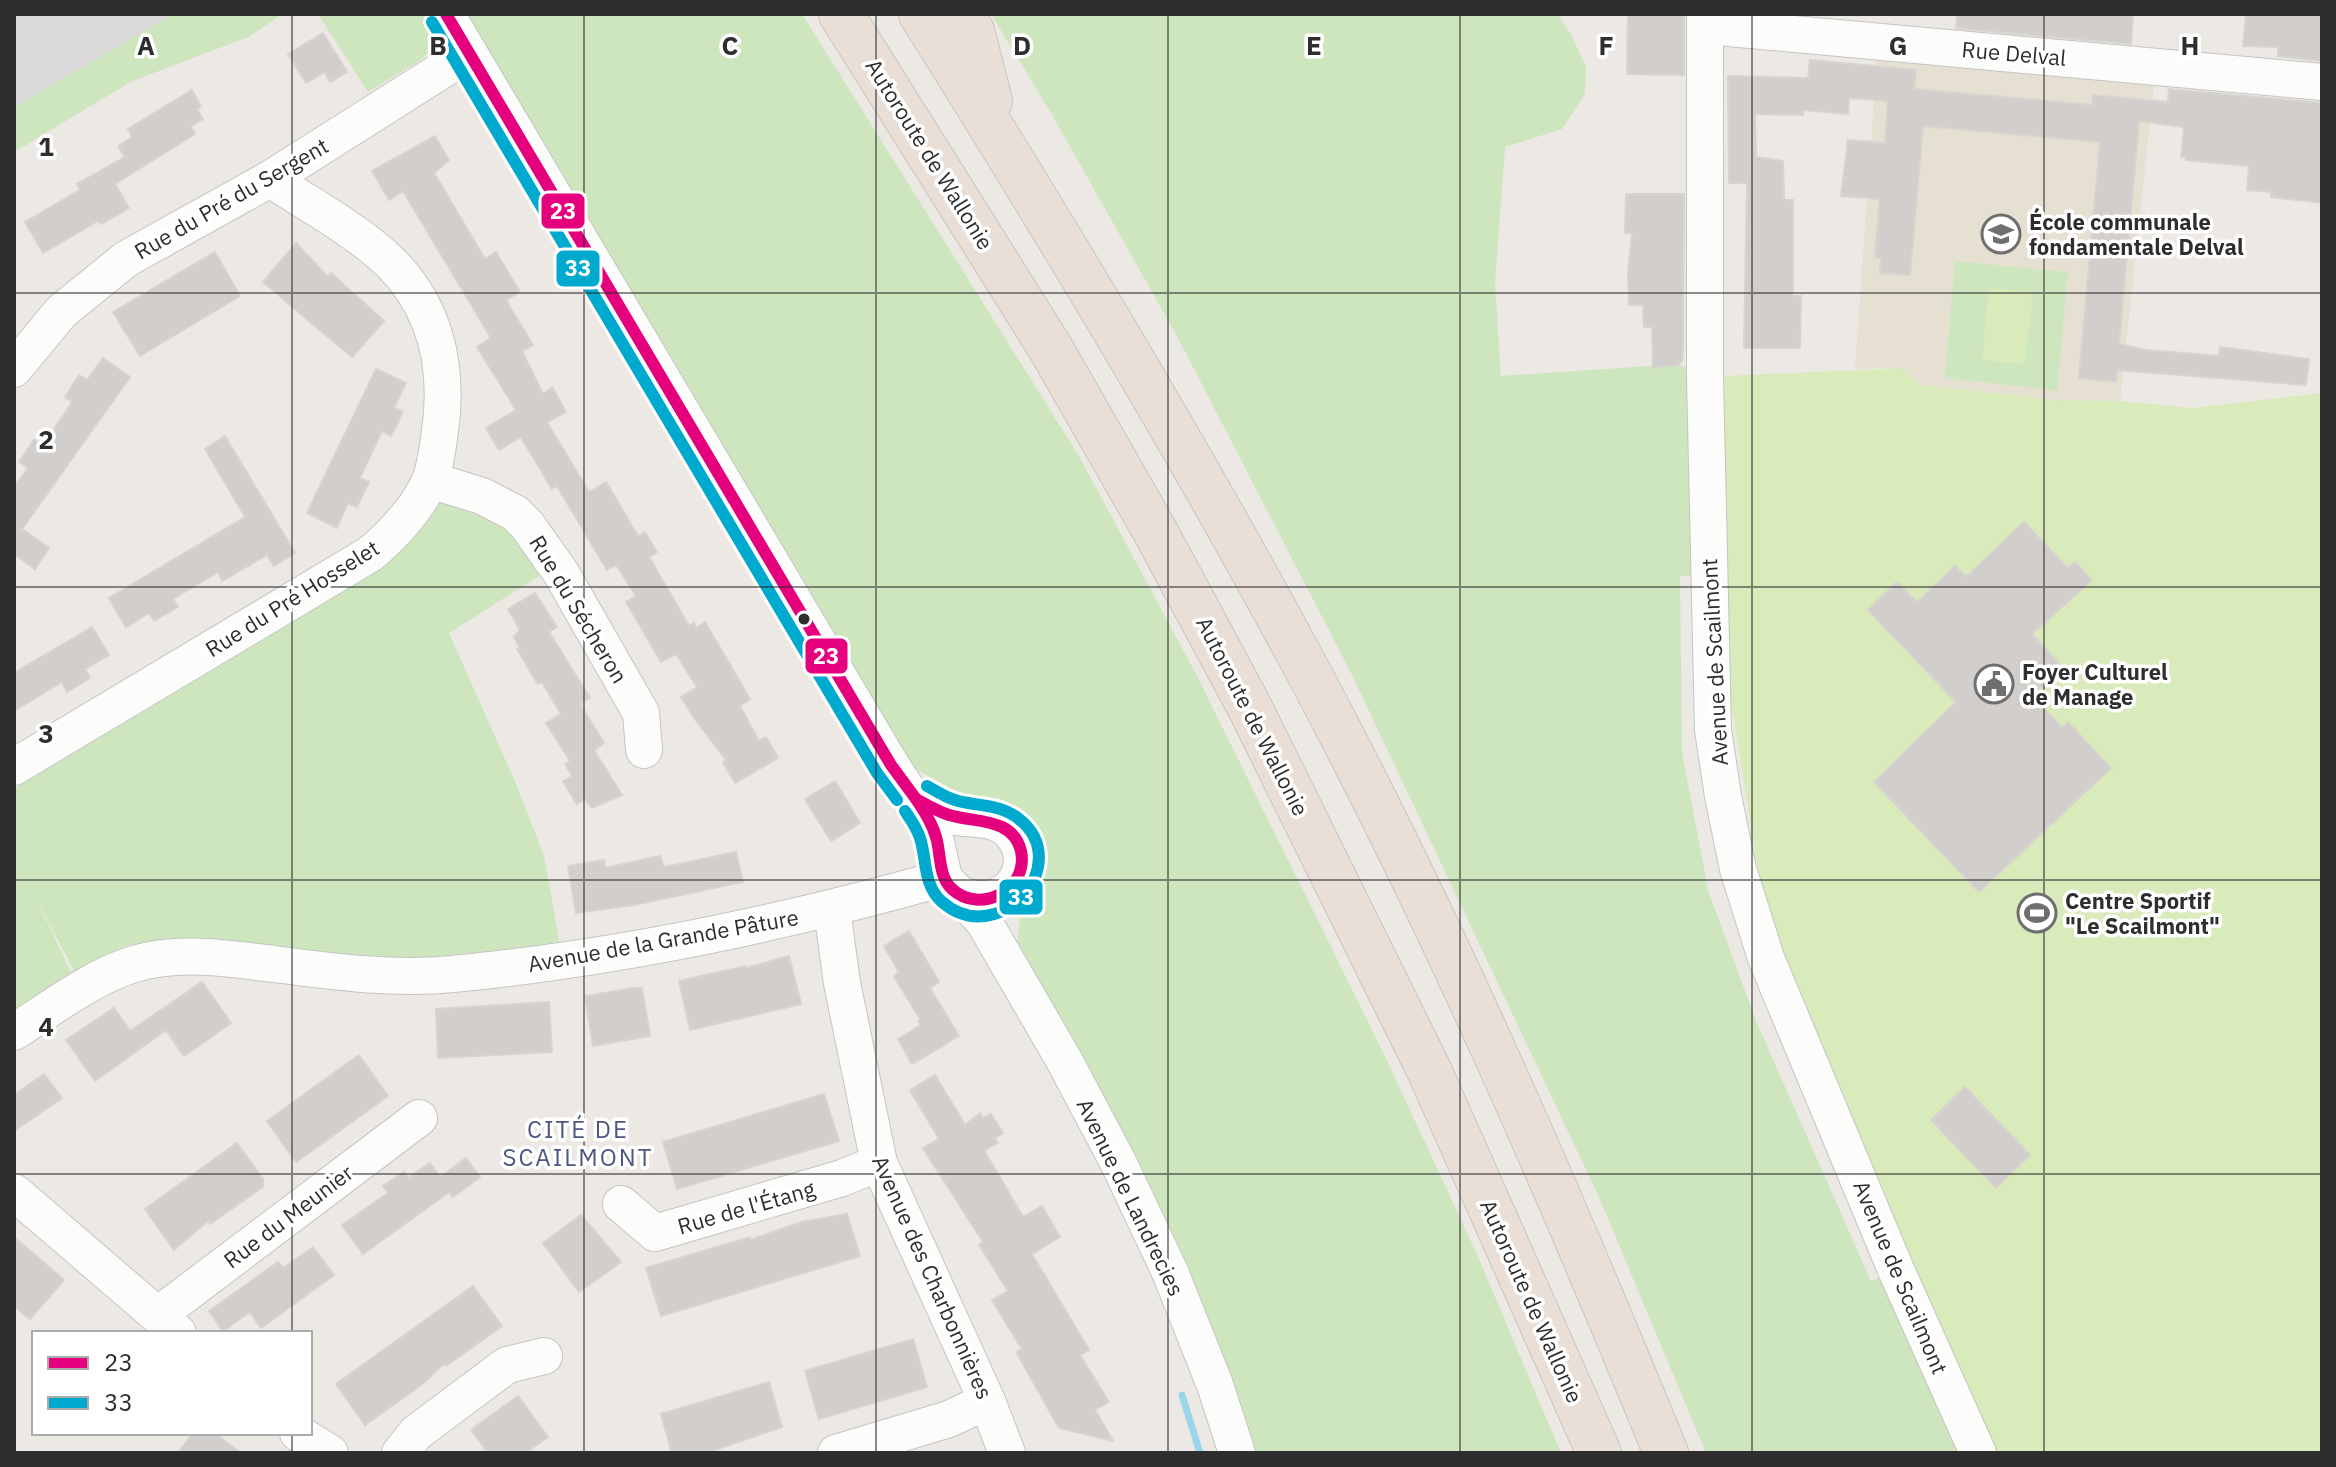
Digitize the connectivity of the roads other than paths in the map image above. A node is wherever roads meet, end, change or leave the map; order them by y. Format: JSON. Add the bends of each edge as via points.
{"nodes":[{"id":1,"x":446,"y":14,"type":"edge"},
{"id":2,"x":841,"y":14,"type":"edge"},
{"id":3,"x":921,"y":14,"type":"edge"},
{"id":4,"x":961,"y":14,"type":"edge"},
{"id":5,"x":1706,"y":20,"type":"edge"},
{"id":6,"x":469,"y":53,"type":"junction"},
{"id":7,"x":2322,"y":82,"type":"edge"},
{"id":8,"x":999,"y":139,"type":"junction"},
{"id":9,"x":270,"y":179,"type":"junction"},
{"id":10,"x":14,"y":369,"type":"edge"},
{"id":11,"x":430,"y":480,"type":"junction"},
{"id":12,"x":644,"y":750,"type":"dead end"},
{"id":13,"x":14,"y":767,"type":"edge"},
{"id":14,"x":913,"y":797,"type":"junction"},
{"id":15,"x":972,"y":819,"type":"junction"},
{"id":16,"x":945,"y":874,"type":"junction"},
{"id":17,"x":1008,"y":890,"type":"junction"},
{"id":18,"x":832,"y":910,"type":"junction"},
{"id":19,"x":1001,"y":951,"type":"junction"},
{"id":20,"x":14,"y":1032,"type":"edge"},
{"id":21,"x":419,"y":1118,"type":"dead end"},
{"id":22,"x":879,"y":1163,"type":"junction"},
{"id":23,"x":14,"y":1192,"type":"edge"},
{"id":24,"x":621,"y":1204,"type":"dead end"},
{"id":25,"x":168,"y":1324,"type":"edge"},
{"id":26,"x":544,"y":1356,"type":"dead end"},
{"id":27,"x":987,"y":1401,"type":"junction"},
{"id":28,"x":301,"y":1435,"type":"edge"},
{"id":29,"x":330,"y":1453,"type":"edge"},
{"id":30,"x":400,"y":1453,"type":"edge"},
{"id":31,"x":836,"y":1453,"type":"edge"},
{"id":32,"x":1007,"y":1453,"type":"edge"},
{"id":33,"x":1237,"y":1453,"type":"edge"},
{"id":34,"x":1599,"y":1453,"type":"edge"},
{"id":35,"x":1666,"y":1453,"type":"edge"},
{"id":36,"x":1978,"y":1453,"type":"edge"}],
"edges":[{"from":1,"to":6,"type":"street"},
{"from":2,"to":34,"type":"highway","name":"Autoroute de Wallonie","via":[[1051,349],[1249,706],[1429,1070]]},
{"from":3,"to":8,"type":"highway"},
{"from":4,"to":8,"type":"highway","via":[[972,31]]},
{"from":5,"to":7,"type":"street","name":"Rue Delval"},
{"from":5,"to":36,"type":"street","name":"Avenue de Scailmont","via":[[1705,377],[1712,709],[1723,796],[1738,869],[1771,971]]},
{"from":6,"to":9,"type":"street","name":"Rue du Pré du Sergent"},
{"from":6,"to":14,"type":"street"},
{"from":8,"to":35,"type":"highway","via":[[1122,340],[1311,678],[1492,1046]]},
{"from":9,"to":10,"type":"street","name":"Rue du Pré du Sergent","via":[[126,259],[61,312]]},
{"from":9,"to":11,"type":"street","name":"Rue du Pré Hosselet","via":[[371,246],[391,263],[422,305],[443,366],[441,423]]},
{"from":11,"to":12,"type":"street","name":"Rue du Sécheron","via":[[482,496],[527,525],[561,573],[641,713]]},
{"from":11,"to":13,"type":"street","name":"Rue du Pré Hosselet","via":[[390,536],[370,554]]},
{"from":14,"to":15,"type":"street","via":[[933,809]]},
{"from":14,"to":16,"type":"street","via":[[933,829]]},
{"from":15,"to":16,"type":"street","via":[[959,824],[942,844]]},
{"from":15,"to":17,"type":"street","via":[[998,823],[1017,841],[1021,867]]},
{"from":16,"to":17,"type":"street","via":[[960,895],[984,901]]},
{"from":16,"to":18,"type":"street","name":"Avenue de la Grande Pâture"},
{"from":16,"to":19,"type":"street","name":"Avenue de Landrecies"},
{"from":17,"to":19,"type":"street","via":[[1001,911]]},
{"from":18,"to":20,"type":"street","name":"Avenue de la Grande Pâture","via":[[574,961],[416,977],[178,956],[98,979]]},
{"from":18,"to":22,"type":"street","name":"Avenue des Charbonnières"},
{"from":19,"to":33,"type":"street","name":"Avenue de Landrecies","via":[[1151,1229]]},
{"from":21,"to":25,"type":"street","name":"Rue du Meunier"},
{"from":22,"to":24,"type":"street","name":"Rue de l'Étang","via":[[655,1233]]},
{"from":22,"to":27,"type":"street","name":"Avenue des Charbonnières"},
{"from":23,"to":25,"type":"street"},
{"from":26,"to":30,"type":"street","via":[[507,1365],[416,1433]]},
{"from":27,"to":31,"type":"street","via":[[949,1419]]},
{"from":27,"to":32,"type":"street","name":"Avenue des Charbonnières"},
{"from":28,"to":29,"type":"street"}]}
